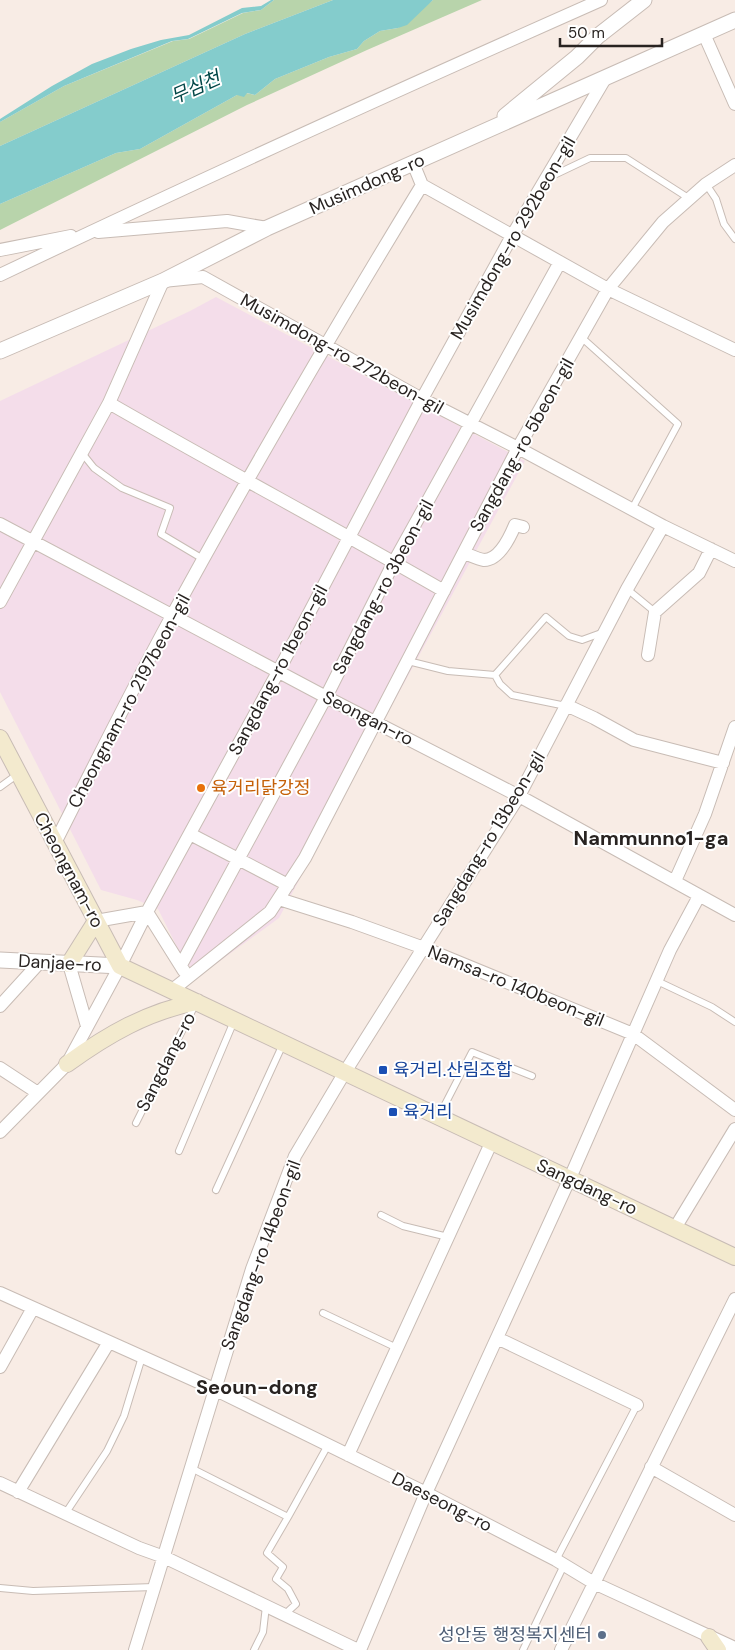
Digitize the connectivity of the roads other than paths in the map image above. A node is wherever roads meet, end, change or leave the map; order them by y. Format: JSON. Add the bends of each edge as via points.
{"nodes":[{"id":1,"x":602,"y":0,"type":"edge"},
{"id":2,"x":644,"y":0,"type":"edge"},
{"id":3,"x":735,"y":20,"type":"edge"},
{"id":4,"x":704,"y":34,"type":"junction"},
{"id":5,"x":606,"y":76,"type":"junction"},
{"id":6,"x":735,"y":104,"type":"edge"},
{"id":7,"x":490,"y":129,"type":"junction"},
{"id":8,"x":413,"y":163,"type":"junction"},
{"id":9,"x":735,"y":165,"type":"edge"},
{"id":10,"x":546,"y":178,"type":"junction"},
{"id":11,"x":706,"y":184,"type":"junction"},
{"id":12,"x":422,"y":185,"type":"junction"},
{"id":13,"x":690,"y":199,"type":"junction"},
{"id":14,"x":267,"y":228,"type":"junction"},
{"id":15,"x":90,"y":232,"type":"junction"},
{"id":16,"x":512,"y":236,"type":"junction"},
{"id":17,"x":735,"y":240,"type":"edge"},
{"id":18,"x":0,"y":250,"type":"edge"},
{"id":19,"x":560,"y":262,"type":"junction"},
{"id":20,"x":0,"y":275,"type":"edge"},
{"id":21,"x":163,"y":281,"type":"junction"},
{"id":22,"x":608,"y":289,"type":"junction"},
{"id":23,"x":582,"y":337,"type":"junction"},
{"id":24,"x":325,"y":345,"type":"junction"},
{"id":25,"x":735,"y":350,"type":"edge"},
{"id":26,"x":0,"y":351,"type":"edge"},
{"id":27,"x":422,"y":399,"type":"junction"},
{"id":28,"x":109,"y":403,"type":"junction"},
{"id":29,"x":471,"y":424,"type":"junction"},
{"id":30,"x":518,"y":448,"type":"junction"},
{"id":31,"x":82,"y":453,"type":"junction"},
{"id":32,"x":246,"y":482,"type":"junction"},
{"id":33,"x":632,"y":509,"type":"junction"},
{"id":34,"x":0,"y":524,"type":"edge"},
{"id":35,"x":663,"y":526,"type":"junction"},
{"id":36,"x":523,"y":527,"type":"dead end"},
{"id":37,"x":349,"y":536,"type":"junction"},
{"id":38,"x":33,"y":540,"type":"junction"},
{"id":39,"x":710,"y":549,"type":"junction"},
{"id":40,"x":464,"y":553,"type":"junction"},
{"id":41,"x":203,"y":559,"type":"junction"},
{"id":42,"x":394,"y":562,"type":"junction"},
{"id":43,"x":735,"y":562,"type":"edge"},
{"id":44,"x":627,"y":589,"type":"junction"},
{"id":45,"x":444,"y":591,"type":"junction"},
{"id":46,"x":0,"y":602,"type":"edge"},
{"id":47,"x":654,"y":612,"type":"junction"},
{"id":48,"x":172,"y":615,"type":"junction"},
{"id":49,"x":605,"y":632,"type":"junction"},
{"id":50,"x":648,"y":656,"type":"dead end"},
{"id":51,"x":408,"y":661,"type":"junction"},
{"id":52,"x":278,"y":672,"type":"junction"},
{"id":53,"x":495,"y":675,"type":"junction"},
{"id":54,"x":326,"y":696,"type":"junction"},
{"id":55,"x":566,"y":706,"type":"junction"},
{"id":56,"x":376,"y":723,"type":"junction"},
{"id":57,"x":735,"y":727,"type":"edge"},
{"id":58,"x":0,"y":738,"type":"edge"},
{"id":59,"x":723,"y":763,"type":"junction"},
{"id":60,"x":18,"y":774,"type":"junction"},
{"id":61,"x":0,"y":787,"type":"edge"},
{"id":62,"x":519,"y":796,"type":"junction"},
{"id":63,"x":190,"y":834,"type":"junction"},
{"id":64,"x":55,"y":843,"type":"junction"},
{"id":65,"x":239,"y":860,"type":"junction"},
{"id":66,"x":675,"y":880,"type":"junction"},
{"id":67,"x":288,"y":885,"type":"junction"},
{"id":68,"x":699,"y":896,"type":"junction"},
{"id":69,"x":278,"y":899,"type":"junction"},
{"id":70,"x":147,"y":912,"type":"junction"},
{"id":71,"x":735,"y":915,"type":"edge"},
{"id":72,"x":96,"y":921,"type":"junction"},
{"id":73,"x":424,"y":948,"type":"junction"},
{"id":74,"x":0,"y":960,"type":"edge"},
{"id":75,"x":40,"y":962,"type":"junction"},
{"id":76,"x":69,"y":964,"type":"junction"},
{"id":77,"x":181,"y":965,"type":"junction"},
{"id":78,"x":120,"y":966,"type":"junction"},
{"id":79,"x":188,"y":977,"type":"junction"},
{"id":80,"x":656,"y":981,"type":"junction"},
{"id":81,"x":171,"y":991,"type":"junction"},
{"id":82,"x":197,"y":1002,"type":"junction"},
{"id":83,"x":0,"y":1006,"type":"edge"},
{"id":84,"x":235,"y":1019,"type":"junction"},
{"id":85,"x":732,"y":1020,"type":"edge"},
{"id":86,"x":87,"y":1026,"type":"junction"},
{"id":87,"x":633,"y":1034,"type":"junction"},
{"id":88,"x":284,"y":1043,"type":"junction"},
{"id":89,"x":67,"y":1064,"type":"junction"},
{"id":90,"x":0,"y":1068,"type":"edge"},
{"id":91,"x":346,"y":1072,"type":"junction"},
{"id":92,"x":532,"y":1076,"type":"dead end"},
{"id":93,"x":38,"y":1093,"type":"junction"},
{"id":94,"x":735,"y":1110,"type":"edge"},
{"id":95,"x":439,"y":1116,"type":"junction"},
{"id":96,"x":136,"y":1123,"type":"dead end"},
{"id":97,"x":735,"y":1128,"type":"edge"},
{"id":98,"x":0,"y":1132,"type":"edge"},
{"id":99,"x":492,"y":1141,"type":"junction"},
{"id":100,"x":179,"y":1151,"type":"dead end"},
{"id":101,"x":570,"y":1178,"type":"junction"},
{"id":102,"x":216,"y":1190,"type":"dead end"},
{"id":103,"x":381,"y":1215,"type":"dead end"},
{"id":104,"x":675,"y":1228,"type":"junction"},
{"id":105,"x":448,"y":1237,"type":"junction"},
{"id":106,"x":735,"y":1257,"type":"edge"},
{"id":107,"x":0,"y":1293,"type":"edge"},
{"id":108,"x":735,"y":1299,"type":"edge"},
{"id":109,"x":32,"y":1308,"type":"junction"},
{"id":110,"x":323,"y":1313,"type":"dead end"},
{"id":111,"x":497,"y":1338,"type":"junction"},
{"id":112,"x":109,"y":1342,"type":"junction"},
{"id":113,"x":397,"y":1348,"type":"junction"},
{"id":114,"x":142,"y":1357,"type":"junction"},
{"id":115,"x":0,"y":1367,"type":"edge"},
{"id":116,"x":214,"y":1389,"type":"junction"},
{"id":117,"x":637,"y":1405,"type":"joint"},
{"id":118,"x":328,"y":1445,"type":"junction"},
{"id":119,"x":348,"y":1455,"type":"junction"},
{"id":120,"x":651,"y":1467,"type":"junction"},
{"id":121,"x":190,"y":1468,"type":"junction"},
{"id":122,"x":0,"y":1483,"type":"edge"},
{"id":123,"x":18,"y":1492,"type":"junction"},
{"id":124,"x":426,"y":1493,"type":"junction"},
{"id":125,"x":66,"y":1514,"type":"junction"},
{"id":126,"x":735,"y":1515,"type":"edge"},
{"id":127,"x":288,"y":1517,"type":"junction"},
{"id":128,"x":164,"y":1557,"type":"junction"},
{"id":129,"x":560,"y":1562,"type":"junction"},
{"id":130,"x":594,"y":1583,"type":"junction"},
{"id":131,"x":154,"y":1587,"type":"junction"},
{"id":132,"x":0,"y":1588,"type":"edge"},
{"id":133,"x":266,"y":1606,"type":"junction"},
{"id":134,"x":284,"y":1615,"type":"junction"},
{"id":135,"x":714,"y":1643,"type":"edge"},
{"id":136,"x":735,"y":1648,"type":"edge"},
{"id":137,"x":135,"y":1650,"type":"edge"},
{"id":138,"x":254,"y":1650,"type":"edge"},
{"id":139,"x":359,"y":1650,"type":"edge"},
{"id":140,"x":522,"y":1650,"type":"edge"},
{"id":141,"x":561,"y":1650,"type":"edge"}],
"edges":[{"from":1,"to":15,"type":"street"},
{"from":2,"to":7,"type":"street"},
{"from":3,"to":4,"type":"street","name":"Musimdong-ro"},
{"from":4,"to":5,"type":"street","name":"Musimdong-ro"},
{"from":4,"to":6,"type":"street"},
{"from":5,"to":7,"type":"street","name":"Musimdong-ro"},
{"from":5,"to":10,"type":"street","name":"Musimdong-ro 292beon-gil"},
{"from":7,"to":8,"type":"street","name":"Musimdong-ro"},
{"from":8,"to":12,"type":"street"},
{"from":8,"to":14,"type":"street","name":"Musimdong-ro"},
{"from":9,"to":11,"type":"street","name":"Sangdang-ro 5beon-gil"},
{"from":10,"to":13,"type":"lane","via":[[590,158],[626,158]]},
{"from":10,"to":16,"type":"street","name":"Musimdong-ro 292beon-gil"},
{"from":11,"to":13,"type":"street","name":"Sangdang-ro 5beon-gil"},
{"from":11,"to":17,"type":"lane"},
{"from":12,"to":16,"type":"street"},
{"from":12,"to":24,"type":"street","name":"Cheongnam-ro 2197beon-gil"},
{"from":13,"to":22,"type":"street","name":"Sangdang-ro 5beon-gil","via":[[663,222]]},
{"from":14,"to":15,"type":"street","via":[[226,221]]},
{"from":14,"to":21,"type":"street","name":"Musimdong-ro"},
{"from":15,"to":18,"type":"street"},
{"from":15,"to":20,"type":"street"},
{"from":16,"to":19,"type":"street"},
{"from":16,"to":27,"type":"street","name":"Musimdong-ro 292beon-gil"},
{"from":19,"to":22,"type":"street"},
{"from":19,"to":29,"type":"street","name":"Sangdang-ro 3beon-gil"},
{"from":21,"to":24,"type":"street","name":"Musimdong-ro 272beon-gil","via":[[203,277]]},
{"from":21,"to":26,"type":"street","name":"Musimdong-ro"},
{"from":21,"to":28,"type":"street"},
{"from":22,"to":23,"type":"street","name":"Sangdang-ro 5beon-gil"},
{"from":22,"to":25,"type":"street"},
{"from":23,"to":30,"type":"street","name":"Sangdang-ro 5beon-gil"},
{"from":23,"to":33,"type":"lane","name":"Sangdang-ro 5beon-gil","via":[[678,424]]},
{"from":24,"to":27,"type":"street","name":"Musimdong-ro 272beon-gil"},
{"from":24,"to":32,"type":"street","name":"Cheongnam-ro 2197beon-gil"},
{"from":27,"to":29,"type":"street","name":"Musimdong-ro 272beon-gil"},
{"from":27,"to":37,"type":"street","name":"Sangdang-ro 1beon-gil"},
{"from":28,"to":31,"type":"street"},
{"from":28,"to":32,"type":"street"},
{"from":29,"to":30,"type":"street","name":"Musimdong-ro 272beon-gil"},
{"from":29,"to":42,"type":"street","name":"Sangdang-ro 3beon-gil"},
{"from":30,"to":33,"type":"street","name":"Musimdong-ro 272beon-gil"},
{"from":30,"to":40,"type":"street","name":"Sangdang-ro 5beon-gil"},
{"from":31,"to":38,"type":"street"},
{"from":31,"to":41,"type":"lane","via":[[94,468],[122,488],[170,508],[161,534]]},
{"from":32,"to":37,"type":"street"},
{"from":32,"to":41,"type":"street","name":"Cheongnam-ro 2197beon-gil"},
{"from":33,"to":35,"type":"street","name":"Musimdong-ro 272beon-gil"},
{"from":34,"to":38,"type":"street","name":"Seongan-ro"},
{"from":35,"to":39,"type":"street","name":"Musimdong-ro 272beon-gil"},
{"from":35,"to":44,"type":"street","name":"Sangdang-ro 13beon-gil"},
{"from":36,"to":40,"type":"street","name":"Sangdang-ro 5beon-gil","via":[[516,525],[508,541],[492,558],[483,560]]},
{"from":37,"to":42,"type":"street"},
{"from":37,"to":52,"type":"street","name":"Sangdang-ro 1beon-gil"},
{"from":38,"to":46,"type":"street"},
{"from":38,"to":48,"type":"street","name":"Seongan-ro"},
{"from":39,"to":43,"type":"street","name":"Musimdong-ro 272beon-gil"},
{"from":39,"to":47,"type":"street","via":[[699,573]]},
{"from":40,"to":45,"type":"street","name":"Sangdang-ro 5beon-gil"},
{"from":41,"to":48,"type":"street","name":"Cheongnam-ro 2197beon-gil"},
{"from":42,"to":45,"type":"street"},
{"from":42,"to":54,"type":"street","name":"Sangdang-ro 3beon-gil"},
{"from":44,"to":47,"type":"lane"},
{"from":44,"to":49,"type":"street","name":"Sangdang-ro 13beon-gil"},
{"from":45,"to":51,"type":"street","name":"Sangdang-ro 5beon-gil"},
{"from":47,"to":50,"type":"street"},
{"from":48,"to":52,"type":"street","name":"Seongan-ro"},
{"from":48,"to":64,"type":"street","name":"Cheongnam-ro 2197beon-gil"},
{"from":49,"to":53,"type":"lane","via":[[582,640],[569,636],[546,617]]},
{"from":49,"to":55,"type":"street","name":"Sangdang-ro 13beon-gil"},
{"from":51,"to":53,"type":"lane","via":[[448,671]]},
{"from":51,"to":56,"type":"street","name":"Sangdang-ro 5beon-gil"},
{"from":52,"to":54,"type":"street","name":"Seongan-ro"},
{"from":52,"to":63,"type":"street","name":"Sangdang-ro 1beon-gil"},
{"from":53,"to":55,"type":"lane","via":[[512,695]]},
{"from":54,"to":56,"type":"street","name":"Seongan-ro"},
{"from":54,"to":65,"type":"street","name":"Sangdang-ro 3beon-gil"},
{"from":55,"to":59,"type":"street","via":[[634,740]]},
{"from":55,"to":62,"type":"street","name":"Sangdang-ro 13beon-gil"},
{"from":56,"to":62,"type":"street","name":"Seongan-ro"},
{"from":56,"to":67,"type":"street","name":"Sangdang-ro 5beon-gil"},
{"from":57,"to":59,"type":"street"},
{"from":58,"to":60,"type":"main road","name":"Cheongnam-ro"},
{"from":59,"to":66,"type":"street","via":[[705,814]]},
{"from":60,"to":61,"type":"lane"},
{"from":60,"to":64,"type":"main road","name":"Cheongnam-ro"},
{"from":62,"to":66,"type":"street","name":"Seongan-ro"},
{"from":62,"to":73,"type":"street","name":"Sangdang-ro 13beon-gil"},
{"from":63,"to":65,"type":"street"},
{"from":63,"to":70,"type":"street","name":"Sangdang-ro 1beon-gil"},
{"from":64,"to":72,"type":"main road","name":"Cheongnam-ro"},
{"from":65,"to":67,"type":"street"},
{"from":65,"to":77,"type":"street","name":"Sangdang-ro 3beon-gil"},
{"from":66,"to":68,"type":"street","name":"Seongan-ro"},
{"from":67,"to":69,"type":"street","name":"Sangdang-ro 5beon-gil"},
{"from":68,"to":71,"type":"street","name":"Seongan-ro"},
{"from":68,"to":80,"type":"street"},
{"from":69,"to":73,"type":"street","name":"Namsa-ro 140beon-gil"},
{"from":69,"to":79,"type":"street","name":"Sangdang-ro 5beon-gil","via":[[270,912]]},
{"from":70,"to":72,"type":"street"},
{"from":70,"to":77,"type":"street"},
{"from":70,"to":78,"type":"street","name":"Sangdang-ro 1beon-gil"},
{"from":72,"to":76,"type":"main road"},
{"from":72,"to":78,"type":"main road","name":"Cheongnam-ro"},
{"from":73,"to":87,"type":"street","name":"Namsa-ro 140beon-gil"},
{"from":73,"to":91,"type":"street","name":"Sangdang-ro 13beon-gil"},
{"from":74,"to":75,"type":"street","name":"Danjae-ro"},
{"from":75,"to":76,"type":"street","name":"Danjae-ro"},
{"from":75,"to":83,"type":"street"},
{"from":76,"to":78,"type":"street","name":"Danjae-ro"},
{"from":76,"to":86,"type":"street"},
{"from":77,"to":79,"type":"street"},
{"from":78,"to":81,"type":"main road","name":"Sangdang-ro"},
{"from":78,"to":86,"type":"street","name":"Sangdang-ro 1beon-gil"},
{"from":79,"to":81,"type":"street","name":"Sangdang-ro 5beon-gil"},
{"from":80,"to":85,"type":"lane"},
{"from":80,"to":87,"type":"street"},
{"from":81,"to":82,"type":"main road","name":"Sangdang-ro"},
{"from":82,"to":84,"type":"main road","name":"Sangdang-ro"},
{"from":82,"to":89,"type":"main road","via":[[148,1015],[119,1029]]},
{"from":82,"to":96,"type":"lane","name":"Sangdang-ro"},
{"from":84,"to":88,"type":"main road","name":"Sangdang-ro"},
{"from":84,"to":100,"type":"lane"},
{"from":86,"to":89,"type":"street","name":"Sangdang-ro 1beon-gil"},
{"from":87,"to":94,"type":"street","name":"Namsa-ro 140beon-gil"},
{"from":87,"to":101,"type":"street"},
{"from":88,"to":91,"type":"main road","name":"Sangdang-ro"},
{"from":88,"to":102,"type":"lane"},
{"from":89,"to":93,"type":"street","name":"Sangdang-ro 1beon-gil"},
{"from":90,"to":93,"type":"street"},
{"from":91,"to":95,"type":"main road","name":"Sangdang-ro"},
{"from":91,"to":116,"type":"street","name":"Sangdang-ro 14beon-gil","via":[[295,1156],[252,1269]]},
{"from":92,"to":95,"type":"lane","via":[[472,1052]]},
{"from":93,"to":98,"type":"street","name":"Sangdang-ro 1beon-gil"},
{"from":95,"to":99,"type":"main road","name":"Sangdang-ro"},
{"from":97,"to":104,"type":"street"},
{"from":99,"to":101,"type":"main road","name":"Sangdang-ro"},
{"from":99,"to":105,"type":"street"},
{"from":101,"to":104,"type":"main road","name":"Sangdang-ro"},
{"from":101,"to":111,"type":"street"},
{"from":103,"to":105,"type":"lane","via":[[403,1226]]},
{"from":104,"to":106,"type":"main road","name":"Sangdang-ro"},
{"from":105,"to":113,"type":"street"},
{"from":107,"to":109,"type":"street","name":"Daeseong-ro"},
{"from":108,"to":120,"type":"street"},
{"from":109,"to":112,"type":"street","name":"Daeseong-ro"},
{"from":109,"to":115,"type":"street"},
{"from":110,"to":113,"type":"lane"},
{"from":111,"to":117,"type":"street"},
{"from":111,"to":124,"type":"street"},
{"from":112,"to":114,"type":"street","name":"Daeseong-ro"},
{"from":112,"to":123,"type":"street"},
{"from":113,"to":119,"type":"street"},
{"from":114,"to":116,"type":"street","name":"Daeseong-ro"},
{"from":114,"to":125,"type":"lane","via":[[124,1416],[107,1451]]},
{"from":116,"to":118,"type":"street","name":"Daeseong-ro"},
{"from":116,"to":121,"type":"street","name":"Sangdang-ro 14beon-gil"},
{"from":117,"to":129,"type":"lane"},
{"from":118,"to":119,"type":"street","name":"Daeseong-ro"},
{"from":118,"to":127,"type":"lane"},
{"from":119,"to":124,"type":"street","name":"Daeseong-ro"},
{"from":120,"to":126,"type":"street"},
{"from":120,"to":130,"type":"street"},
{"from":121,"to":127,"type":"lane"},
{"from":121,"to":128,"type":"street","name":"Sangdang-ro 14beon-gil"},
{"from":122,"to":123,"type":"street"},
{"from":123,"to":125,"type":"street"},
{"from":124,"to":129,"type":"street","name":"Daeseong-ro"},
{"from":124,"to":139,"type":"street"},
{"from":125,"to":128,"type":"street"},
{"from":127,"to":134,"type":"lane","via":[[268,1553],[283,1567],[276,1579],[296,1604]]},
{"from":128,"to":131,"type":"street","name":"Sangdang-ro 14beon-gil"},
{"from":128,"to":133,"type":"street"},
{"from":129,"to":130,"type":"street","name":"Daeseong-ro"},
{"from":129,"to":140,"type":"lane"},
{"from":130,"to":135,"type":"street","name":"Daeseong-ro"},
{"from":130,"to":141,"type":"street"},
{"from":131,"to":132,"type":"lane"},
{"from":131,"to":137,"type":"street","name":"Sangdang-ro 14beon-gil"},
{"from":133,"to":134,"type":"street"},
{"from":133,"to":138,"type":"lane","via":[[263,1632]]},
{"from":134,"to":139,"type":"street"},
{"from":135,"to":136,"type":"street","name":"Daeseong-ro"}]}
